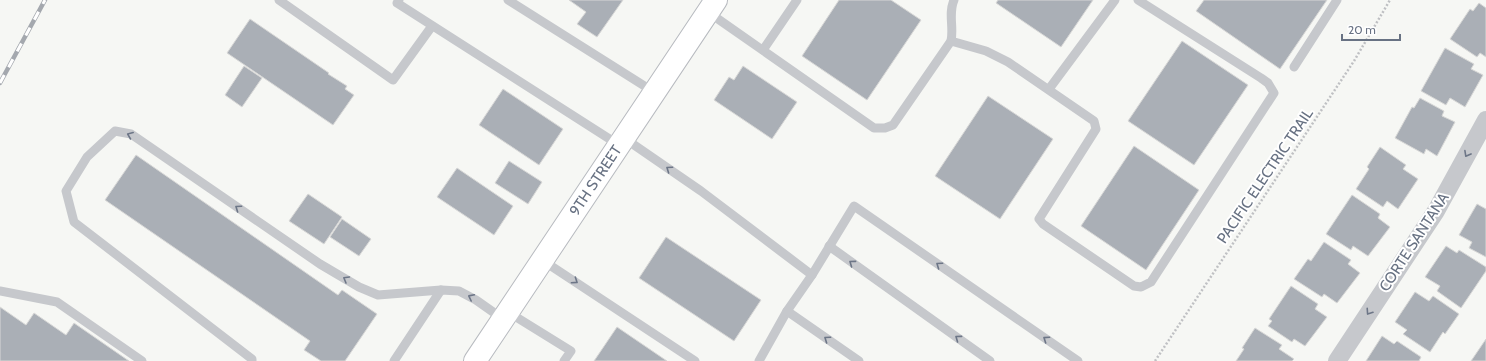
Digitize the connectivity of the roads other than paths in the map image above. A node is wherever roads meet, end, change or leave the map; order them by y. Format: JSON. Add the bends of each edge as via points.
{"nodes":[{"id":1,"x":279,"y":0,"type":"edge"},
{"id":2,"x":508,"y":0,"type":"edge"},
{"id":3,"x":797,"y":0,"type":"edge"},
{"id":4,"x":954,"y":0,"type":"edge"},
{"id":5,"x":1115,"y":0,"type":"edge"},
{"id":6,"x":1138,"y":0,"type":"edge"},
{"id":7,"x":1337,"y":0,"type":"edge"},
{"id":8,"x":396,"y":1,"type":"edge"},
{"id":9,"x":712,"y":6,"type":"edge"},
{"id":10,"x":432,"y":26,"type":"junction"},
{"id":11,"x":951,"y":41,"type":"junction"},
{"id":12,"x":763,"y":50,"type":"junction"},
{"id":13,"x":1294,"y":67,"type":"dead end"},
{"id":14,"x":1049,"y":89,"type":"junction"},
{"id":15,"x":654,"y":92,"type":"junction"},
{"id":16,"x":1486,"y":120,"type":"edge"},
{"id":17,"x":622,"y":141,"type":"junction"},
{"id":18,"x":829,"y":246,"type":"junction"},
{"id":19,"x":542,"y":260,"type":"junction"},
{"id":20,"x":812,"y":275,"type":"junction"},
{"id":21,"x":441,"y":290,"type":"junction"},
{"id":22,"x":0,"y":291,"type":"edge"},
{"id":23,"x":787,"y":311,"type":"junction"},
{"id":24,"x":506,"y":315,"type":"junction"},
{"id":25,"x":142,"y":361,"type":"edge"},
{"id":26,"x":252,"y":361,"type":"edge"},
{"id":27,"x":394,"y":361,"type":"edge"},
{"id":28,"x":475,"y":361,"type":"edge"},
{"id":29,"x":564,"y":361,"type":"edge"},
{"id":30,"x":695,"y":361,"type":"edge"},
{"id":31,"x":759,"y":361,"type":"edge"},
{"id":32,"x":859,"y":361,"type":"edge"},
{"id":33,"x":990,"y":361,"type":"edge"},
{"id":34,"x":1078,"y":361,"type":"edge"},
{"id":35,"x":1337,"y":361,"type":"edge"}],
"edges":[{"from":1,"to":10,"type":"lane","via":[[393,80]]},
{"from":2,"to":15,"type":"lane"},
{"from":3,"to":12,"type":"lane"},
{"from":4,"to":11,"type":"lane"},
{"from":5,"to":14,"type":"lane"},
{"from":6,"to":14,"type":"lane","via":[[1262,78],[1274,93],[1151,282],[1145,286],[1137,288],[1039,219],[1096,130],[1094,121]]},
{"from":7,"to":13,"type":"lane"},
{"from":8,"to":10,"type":"lane"},
{"from":9,"to":12,"type":"lane"},
{"from":9,"to":15,"type":"street","name":"9TH STREET"},
{"from":10,"to":17,"type":"lane"},
{"from":11,"to":12,"type":"lane","via":[[893,124],[885,128],[874,128]]},
{"from":11,"to":14,"type":"lane","via":[[986,51]]},
{"from":15,"to":17,"type":"street","name":"9TH STREET"},
{"from":16,"to":35,"type":"street","name":"CORTE SANTANA","one_way":true,"via":[[1436,211]]},
{"from":17,"to":19,"type":"street","name":"9TH STREET"},
{"from":20,"to":17,"type":"lane","one_way":true,"via":[[701,191]]},
{"from":18,"to":20,"type":"lane"},
{"from":33,"to":18,"type":"lane","one_way":true},
{"from":34,"to":18,"type":"lane","one_way":true,"via":[[854,206]]},
{"from":19,"to":24,"type":"street","name":"9TH STREET"},
{"from":19,"to":30,"type":"lane","one_way":true},
{"from":20,"to":23,"type":"lane"},
{"from":24,"to":21,"type":"lane","one_way":true,"via":[[458,291]]},
{"from":21,"to":26,"type":"lane","one_way":true,"via":[[378,295],[360,287],[320,264],[131,134],[115,131],[87,157],[66,192],[74,222],[252,358]]},
{"from":21,"to":27,"type":"lane"},
{"from":22,"to":25,"type":"lane","via":[[57,302]]},
{"from":23,"to":31,"type":"lane"},
{"from":32,"to":23,"type":"lane","one_way":true},
{"from":24,"to":28,"type":"street","name":"9TH STREET"},
{"from":24,"to":29,"type":"lane","via":[[571,351]]}]}
